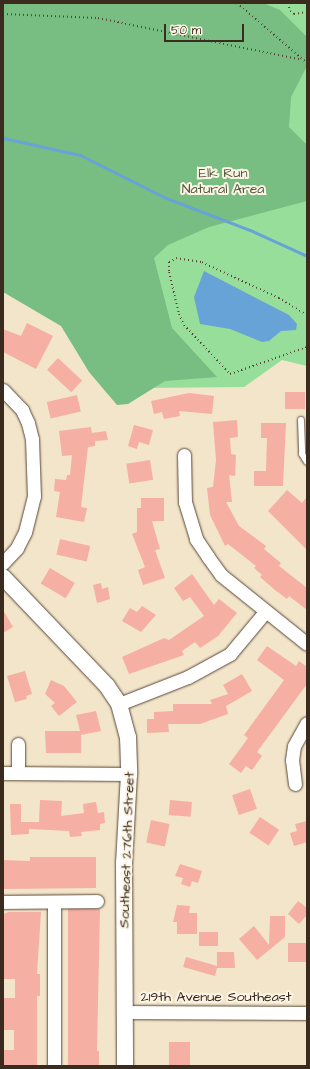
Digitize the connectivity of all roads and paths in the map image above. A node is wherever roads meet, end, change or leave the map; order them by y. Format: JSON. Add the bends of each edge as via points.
{"nodes":[{"id":1,"x":237,"y":3,"type":"edge"},
{"id":2,"x":288,"y":3,"type":"edge"},
{"id":3,"x":307,"y":12,"type":"edge"},
{"id":4,"x":3,"y":14,"type":"edge"},
{"id":5,"x":302,"y":60,"type":"junction"},
{"id":6,"x":307,"y":64,"type":"edge"},
{"id":7,"x":307,"y":315,"type":"edge"},
{"id":8,"x":307,"y":347,"type":"edge"},
{"id":9,"x":3,"y":390,"type":"edge"},
{"id":10,"x":301,"y":420,"type":"dead end"},
{"id":11,"x":184,"y":455,"type":"dead end"},
{"id":12,"x":307,"y":462,"type":"edge"},
{"id":13,"x":3,"y":563,"type":"edge"},
{"id":14,"x":3,"y":577,"type":"edge"},
{"id":15,"x":266,"y":612,"type":"junction"},
{"id":16,"x":307,"y":644,"type":"edge"},
{"id":17,"x":119,"y":704,"type":"junction"},
{"id":18,"x":307,"y":723,"type":"edge"},
{"id":19,"x":18,"y":744,"type":"dead end"},
{"id":20,"x":3,"y":773,"type":"edge"},
{"id":21,"x":18,"y":773,"type":"junction"},
{"id":22,"x":129,"y":774,"type":"junction"},
{"id":23,"x":296,"y":784,"type":"dead end"},
{"id":24,"x":97,"y":901,"type":"dead end"},
{"id":25,"x":3,"y":902,"type":"edge"},
{"id":26,"x":54,"y":903,"type":"junction"},
{"id":27,"x":126,"y":1012,"type":"junction"},
{"id":28,"x":307,"y":1013,"type":"edge"},
{"id":29,"x":54,"y":1066,"type":"edge"},
{"id":30,"x":125,"y":1066,"type":"edge"}],
"edges":[{"from":1,"to":5,"type":"path"},
{"from":2,"to":3,"type":"path","via":[[290,11],[294,14]]},
{"from":4,"to":5,"type":"path","via":[[98,18]]},
{"from":5,"to":6,"type":"path"},
{"from":7,"to":8,"type":"path","via":[[278,298],[201,262],[177,258],[169,262],[168,272],[184,324],[230,374]]},
{"from":9,"to":13,"type":"street","via":[[22,410],[28,423],[32,439],[34,496],[25,532],[17,548]]},
{"from":10,"to":12,"type":"lane","via":[[302,454]]},
{"from":11,"to":15,"type":"street","via":[[185,502],[196,539],[221,575]]},
{"from":14,"to":17,"type":"street","name":"Southeast 276th Street","via":[[107,686]]},
{"from":15,"to":16,"type":"street"},
{"from":15,"to":17,"type":"street","via":[[230,654],[188,677]]},
{"from":17,"to":22,"type":"street","name":"Southeast 276th Street","via":[[128,737]]},
{"from":18,"to":23,"type":"street","via":[[294,746],[292,760]]},
{"from":19,"to":21,"type":"street"},
{"from":20,"to":21,"type":"street"},
{"from":21,"to":22,"type":"street"},
{"from":22,"to":27,"type":"street","name":"Southeast 276th Street","via":[[124,863]]},
{"from":24,"to":26,"type":"street"},
{"from":25,"to":26,"type":"street"},
{"from":26,"to":29,"type":"street"},
{"from":27,"to":28,"type":"street","name":"219th Avenue Southeast"},
{"from":27,"to":30,"type":"street","name":"Southeast 276th Street"}]}
